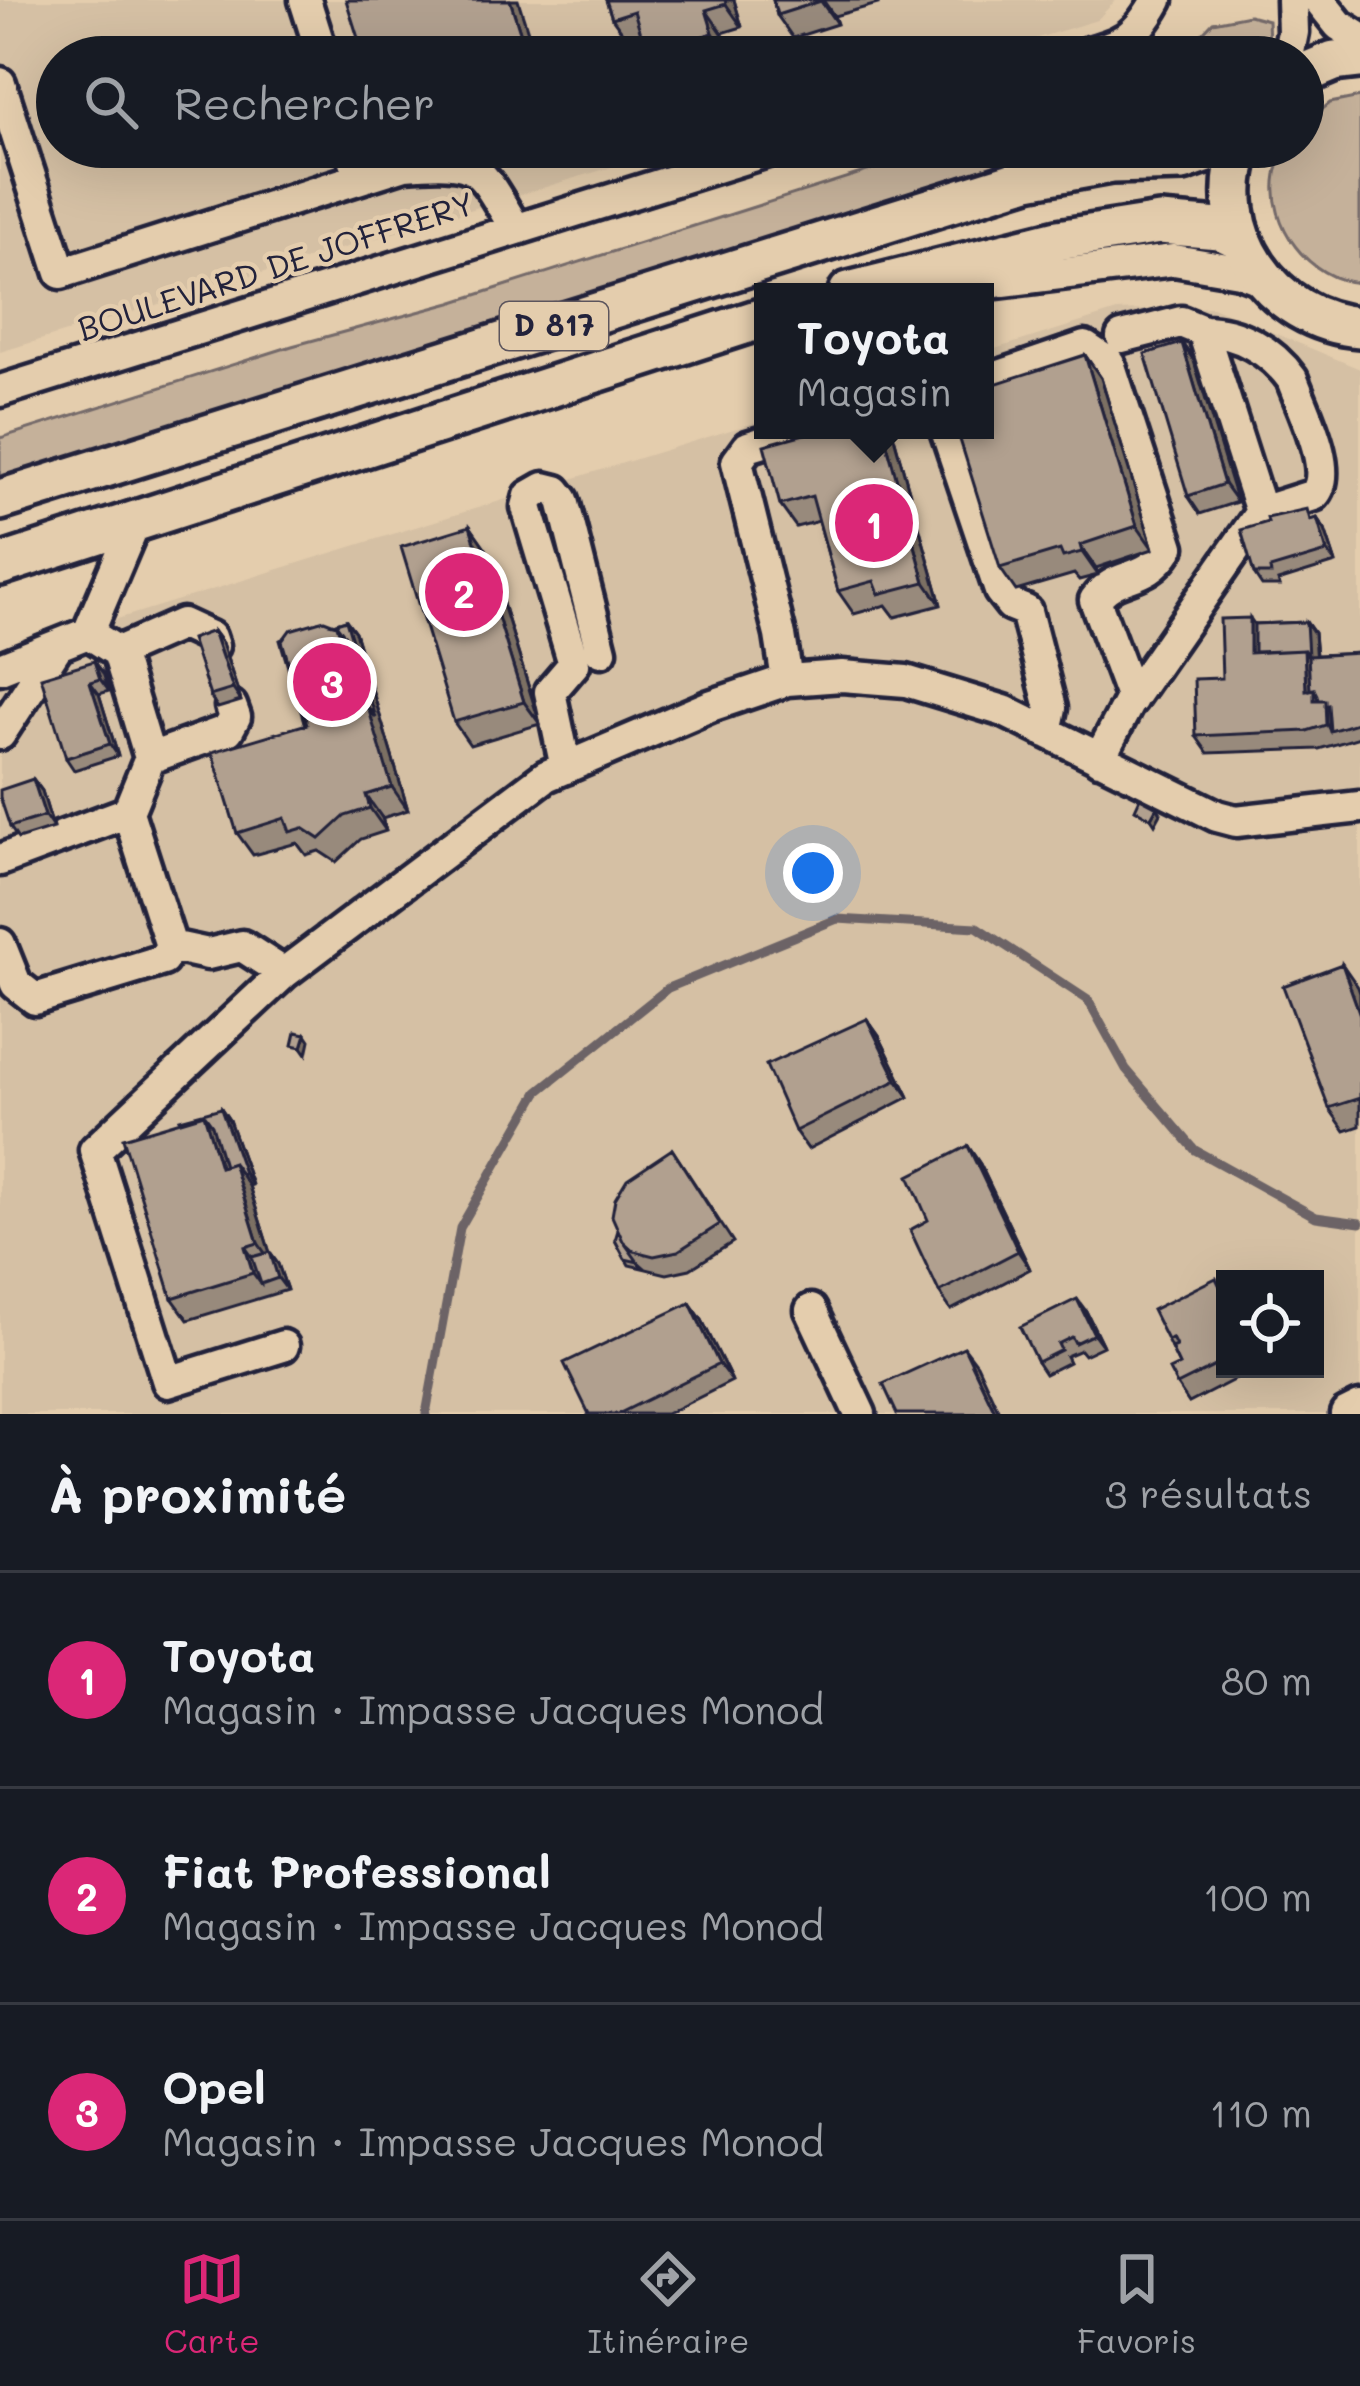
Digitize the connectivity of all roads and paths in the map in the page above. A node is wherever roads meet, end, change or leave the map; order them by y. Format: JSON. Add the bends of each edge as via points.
{"nodes":[{"id":1,"x":305,"y":0,"type":"edge"},
{"id":2,"x":1157,"y":0,"type":"edge"},
{"id":3,"x":1292,"y":0,"type":"edge"},
{"id":4,"x":1319,"y":0,"type":"edge"},
{"id":5,"x":316,"y":36,"type":"edge"},
{"id":6,"x":1132,"y":36,"type":"edge"},
{"id":7,"x":1292,"y":36,"type":"edge"},
{"id":8,"x":1360,"y":38,"type":"edge"},
{"id":9,"x":1360,"y":58,"type":"edge"},
{"id":10,"x":1324,"y":65,"type":"edge"},
{"id":11,"x":0,"y":82,"type":"edge"},
{"id":12,"x":357,"y":168,"type":"edge"},
{"id":13,"x":392,"y":168,"type":"edge"},
{"id":14,"x":473,"y":168,"type":"edge"},
{"id":15,"x":711,"y":168,"type":"edge"},
{"id":16,"x":1083,"y":168,"type":"edge"},
{"id":17,"x":1234,"y":168,"type":"edge"},
{"id":18,"x":360,"y":178,"type":"junction"},
{"id":19,"x":515,"y":228,"type":"junction"},
{"id":20,"x":1240,"y":238,"type":"junction"},
{"id":21,"x":1263,"y":280,"type":"junction"},
{"id":22,"x":884,"y":283,"type":"edge"},
{"id":23,"x":989,"y":283,"type":"edge"},
{"id":24,"x":754,"y":321,"type":"edge"},
{"id":25,"x":1203,"y":331,"type":"junction"},
{"id":26,"x":1354,"y":331,"type":"edge"},
{"id":27,"x":1122,"y":337,"type":"dead end"},
{"id":28,"x":994,"y":378,"type":"edge"},
{"id":29,"x":0,"y":391,"type":"edge"},
{"id":30,"x":774,"y":439,"type":"edge"},
{"id":31,"x":949,"y":439,"type":"edge"},
{"id":32,"x":0,"y":500,"type":"edge"},
{"id":33,"x":1261,"y":512,"type":"junction"},
{"id":34,"x":135,"y":522,"type":"junction"},
{"id":35,"x":0,"y":565,"type":"edge"},
{"id":36,"x":88,"y":633,"type":"junction"},
{"id":37,"x":58,"y":645,"type":"junction"},
{"id":38,"x":213,"y":646,"type":"edge"},
{"id":39,"x":118,"y":652,"type":"junction"},
{"id":40,"x":602,"y":652,"type":"dead end"},
{"id":41,"x":0,"y":668,"type":"edge"},
{"id":42,"x":787,"y":680,"type":"junction"},
{"id":43,"x":1132,"y":699,"type":"junction"},
{"id":44,"x":0,"y":700,"type":"edge"},
{"id":45,"x":231,"y":706,"type":"edge"},
{"id":46,"x":1046,"y":732,"type":"junction"},
{"id":47,"x":0,"y":734,"type":"edge"},
{"id":48,"x":150,"y":758,"type":"junction"},
{"id":49,"x":1099,"y":759,"type":"junction"},
{"id":50,"x":566,"y":767,"type":"junction"},
{"id":51,"x":1360,"y":807,"type":"edge"},
{"id":52,"x":128,"y":812,"type":"junction"},
{"id":53,"x":0,"y":860,"type":"edge"},
{"id":54,"x":0,"y":944,"type":"edge"},
{"id":55,"x":171,"y":946,"type":"junction"},
{"id":56,"x":284,"y":973,"type":"junction"},
{"id":57,"x":811,"y":1310,"type":"dead end"},
{"id":58,"x":283,"y":1346,"type":"dead end"},
{"id":59,"x":1360,"y":1408,"type":"edge"},
{"id":60,"x":860,"y":1414,"type":"edge"},
{"id":61,"x":1346,"y":1414,"type":"edge"}],
"edges":[{"from":1,"to":5,"type":"street"},
{"from":2,"to":6,"type":"street"},
{"from":3,"to":7,"type":"street"},
{"from":4,"to":8,"type":"street"},
{"from":9,"to":10,"type":"main road"},
{"from":11,"to":18,"type":"street","via":[[61,273]]},
{"from":12,"to":18,"type":"street"},
{"from":13,"to":18,"type":"street"},
{"from":14,"to":19,"type":"street"},
{"from":15,"to":19,"type":"street","name":"BOULEVARD DE JOFFRERY"},
{"from":16,"to":32,"type":"main road","number":"D 817","via":[[1028,178]]},
{"from":17,"to":20,"type":"main road"},
{"from":19,"to":29,"type":"street","name":"BOULEVARD DE JOFFRERY"},
{"from":20,"to":21,"type":"main road"},
{"from":20,"to":22,"type":"main road","via":[[1160,224],[1058,239]]},
{"from":21,"to":23,"type":"street","via":[[1174,260]]},
{"from":21,"to":26,"type":"main road","via":[[1300,309]]},
{"from":24,"to":34,"type":"main road","number":"D 817"},
{"from":25,"to":27,"type":"street","via":[[1181,322]]},
{"from":25,"to":33,"type":"street"},
{"from":25,"to":33,"type":"street","via":[[1247,342],[1284,368],[1324,471],[1314,495]]},
{"from":28,"to":43,"type":"street","via":[[1085,347],[1109,363],[1169,548],[1156,568],[1106,586],[1095,600]]},
{"from":30,"to":42,"type":"street","via":[[748,447],[737,462]]},
{"from":31,"to":46,"type":"street","via":[[1000,592],[1026,611],[1051,708]]},
{"from":33,"to":43,"type":"street"},
{"from":34,"to":35,"type":"main road","number":"D 817"},
{"from":34,"to":36,"type":"street"},
{"from":36,"to":37,"type":"street"},
{"from":36,"to":39,"type":"street"},
{"from":37,"to":41,"type":"street"},
{"from":37,"to":44,"type":"street"},
{"from":37,"to":47,"type":"street"},
{"from":38,"to":39,"type":"street","via":[[182,624]]},
{"from":39,"to":48,"type":"street"},
{"from":40,"to":50,"type":"street","via":[[563,500],[544,488],[527,507],[574,664],[550,692]]},
{"from":42,"to":46,"type":"street","via":[[906,681]]},
{"from":42,"to":50,"type":"street"},
{"from":43,"to":49,"type":"street"},
{"from":45,"to":48,"type":"street","via":[[228,730]]},
{"from":46,"to":49,"type":"street"},
{"from":48,"to":52,"type":"street"},
{"from":49,"to":51,"type":"street","via":[[1236,821]]},
{"from":50,"to":56,"type":"street"},
{"from":52,"to":53,"type":"street"},
{"from":52,"to":55,"type":"street"},
{"from":54,"to":55,"type":"street","via":[[16,984],[35,999],[163,960]]},
{"from":55,"to":56,"type":"street","via":[[208,953],[242,946]]},
{"from":56,"to":58,"type":"street","via":[[95,1150],[169,1382]]},
{"from":57,"to":60,"type":"street"},
{"from":59,"to":61,"type":"street"}]}
